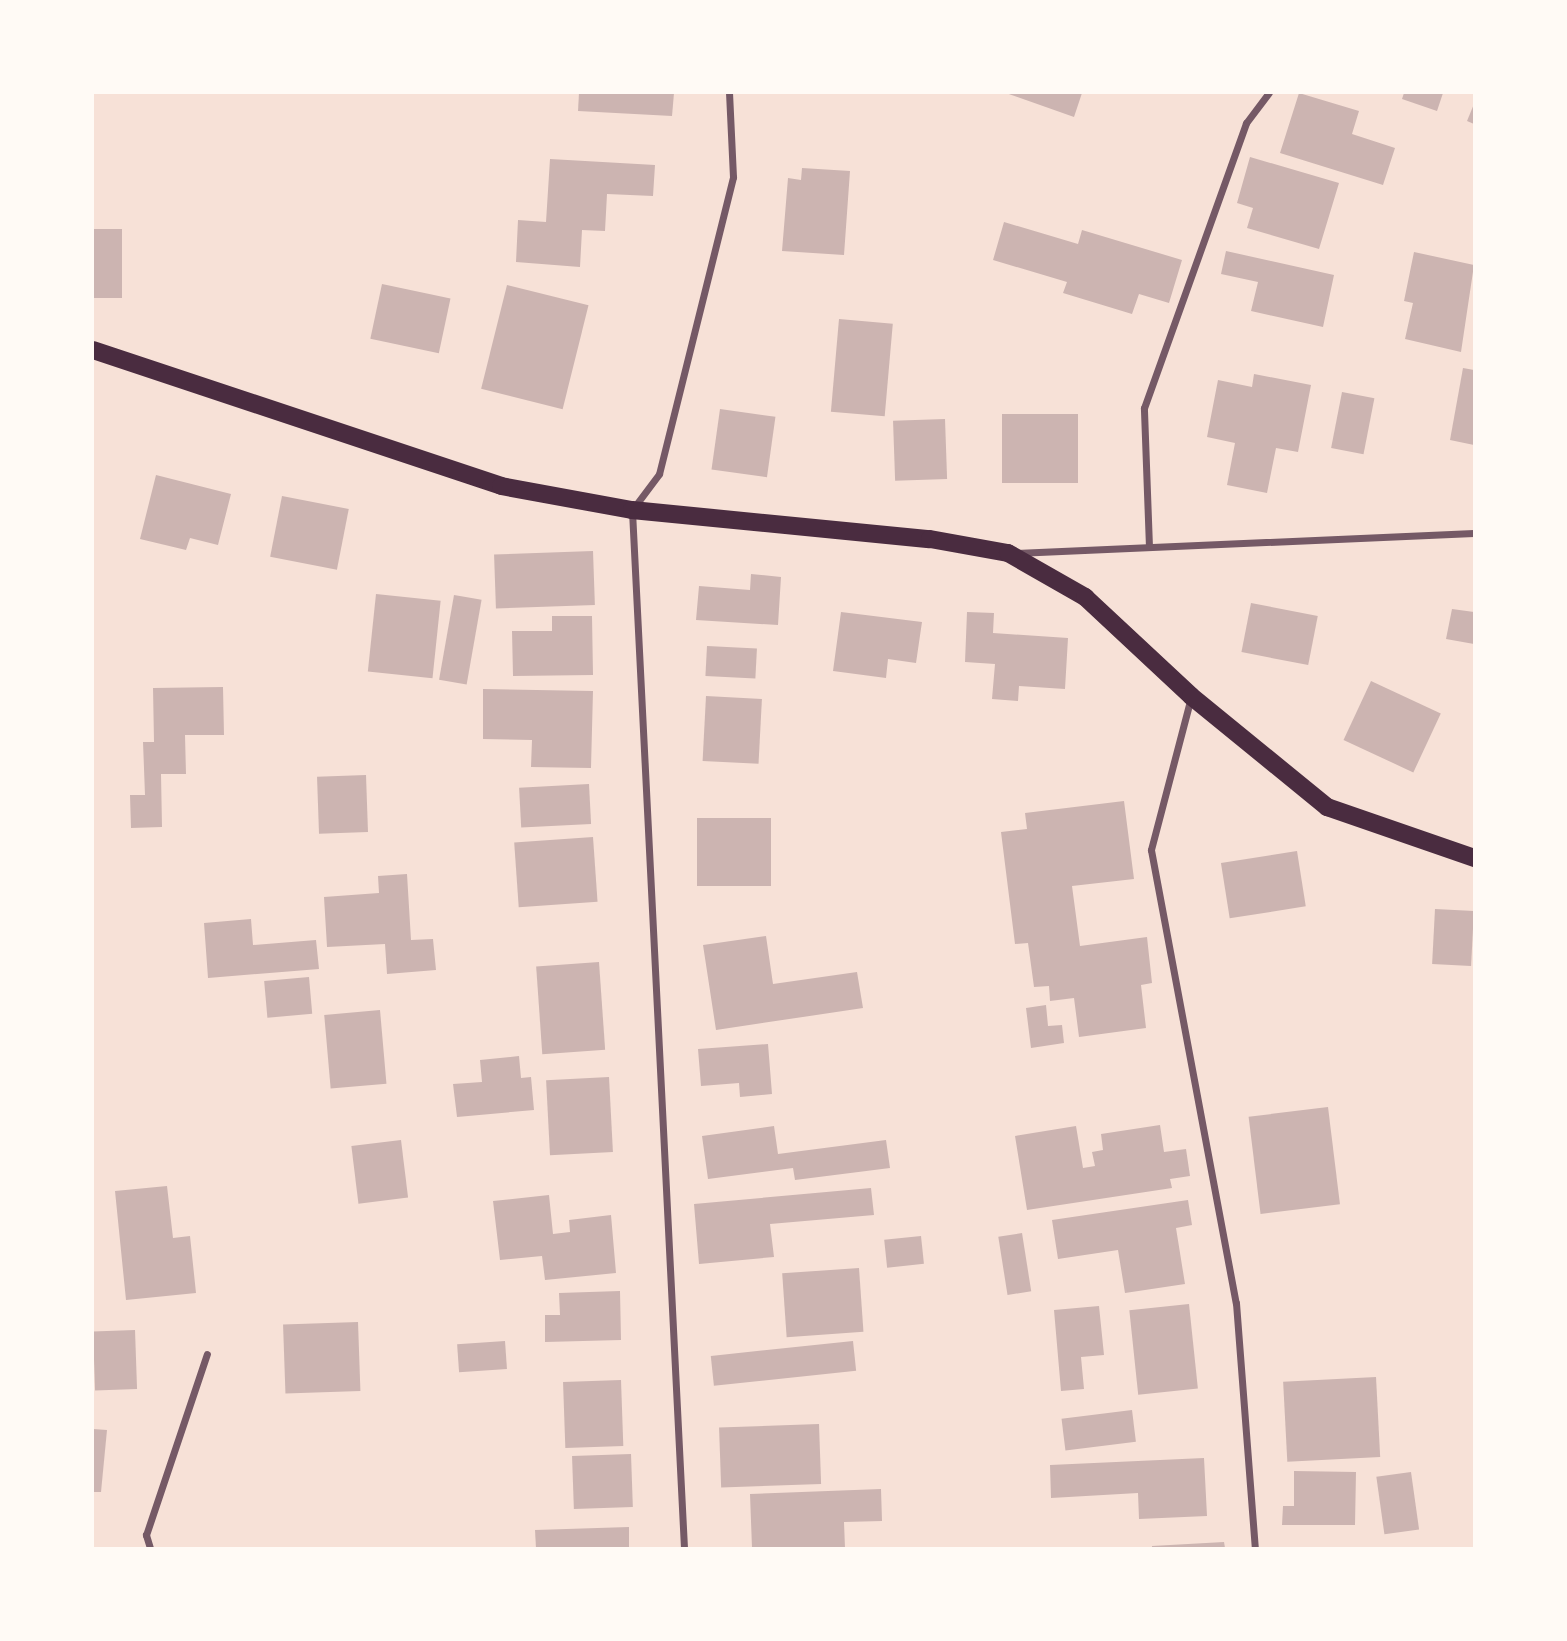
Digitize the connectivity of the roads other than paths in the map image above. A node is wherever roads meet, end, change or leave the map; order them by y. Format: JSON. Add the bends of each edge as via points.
{"nodes":[{"id":1,"x":729,"y":93,"type":"edge"},
{"id":2,"x":1269,"y":93,"type":"edge"},
{"id":3,"x":93,"y":350,"type":"edge"},
{"id":4,"x":632,"y":510,"type":"junction"},
{"id":5,"x":1474,"y":533,"type":"edge"},
{"id":6,"x":1149,"y":547,"type":"junction"},
{"id":7,"x":1008,"y":553,"type":"junction"},
{"id":8,"x":1191,"y":696,"type":"junction"},
{"id":9,"x":1474,"y":858,"type":"edge"},
{"id":10,"x":207,"y":1354,"type":"dead end"},
{"id":11,"x":150,"y":1548,"type":"edge"},
{"id":12,"x":684,"y":1548,"type":"edge"},
{"id":13,"x":1255,"y":1548,"type":"edge"}],
"edges":[{"from":1,"to":4,"type":"street","via":[[733,177],[659,474]]},
{"from":2,"to":6,"type":"street","via":[[1246,123],[1144,408]]},
{"from":3,"to":4,"type":"main road","via":[[501,486]]},
{"from":4,"to":7,"type":"main road","via":[[930,539]]},
{"from":4,"to":12,"type":"street"},
{"from":5,"to":6,"type":"street"},
{"from":6,"to":7,"type":"street"},
{"from":7,"to":8,"type":"main road","via":[[1085,597]]},
{"from":8,"to":9,"type":"main road","via":[[1327,807]]},
{"from":8,"to":13,"type":"street","via":[[1151,850],[1236,1303]]},
{"from":10,"to":11,"type":"street","via":[[146,1535]]}]}
